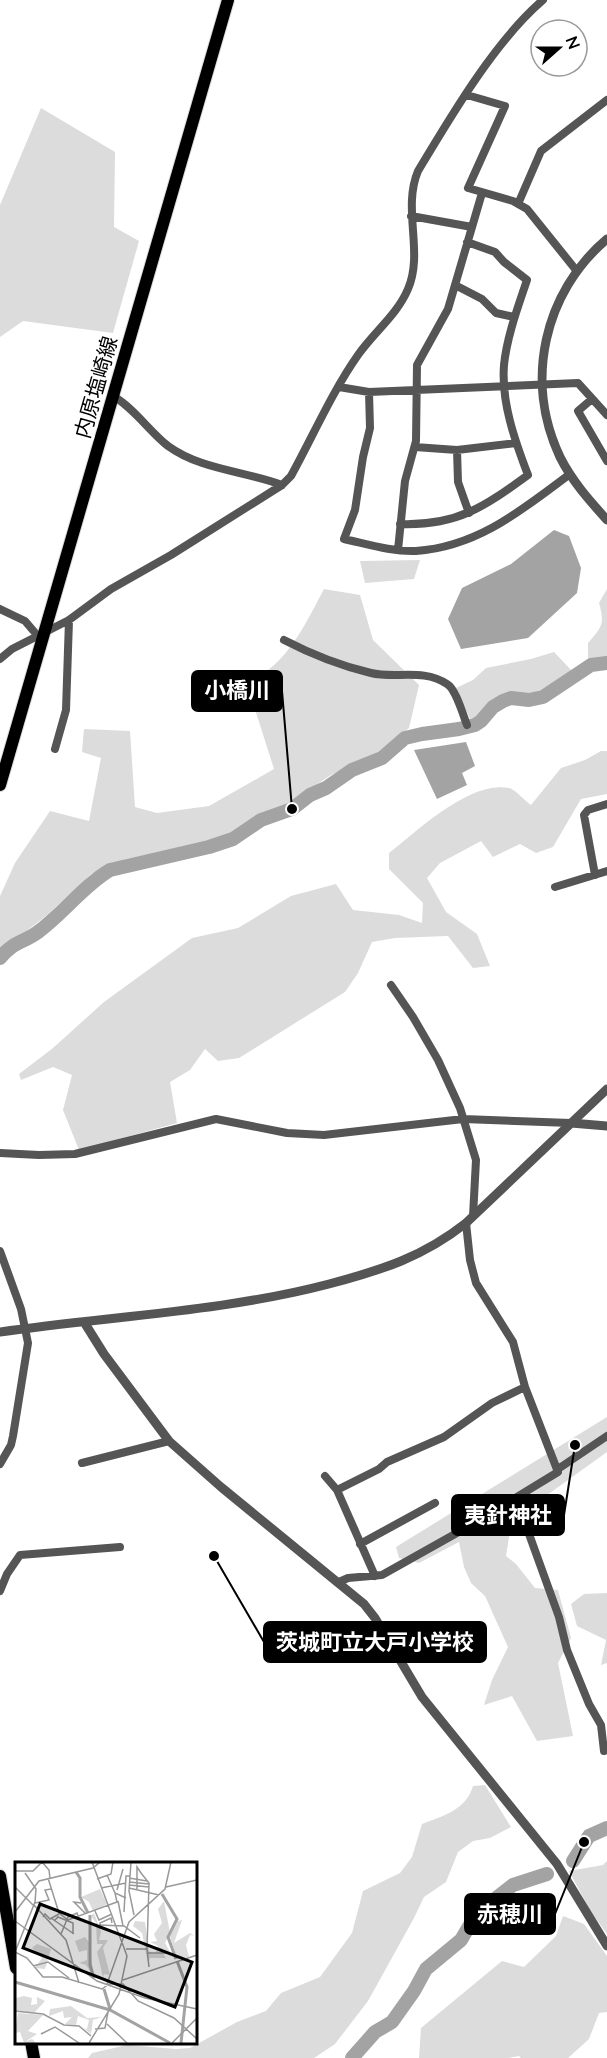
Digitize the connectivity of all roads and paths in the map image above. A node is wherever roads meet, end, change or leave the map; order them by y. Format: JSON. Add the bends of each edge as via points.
{"nodes":[{"id":1,"x":228,"y":0,"type":"edge"},
{"id":2,"x":543,"y":0,"type":"edge"},
{"id":3,"x":467,"y":95,"type":"junction"},
{"id":4,"x":607,"y":100,"type":"edge"},
{"id":5,"x":482,"y":193,"type":"junction"},
{"id":6,"x":518,"y":204,"type":"junction"},
{"id":7,"x":411,"y":216,"type":"junction"},
{"id":8,"x":472,"y":227,"type":"junction"},
{"id":9,"x":607,"y":239,"type":"edge"},
{"id":10,"x":467,"y":242,"type":"junction"},
{"id":11,"x":576,"y":270,"type":"junction"},
{"id":12,"x":455,"y":285,"type":"junction"},
{"id":13,"x":514,"y":317,"type":"junction"},
{"id":14,"x":542,"y":386,"type":"junction"},
{"id":15,"x":339,"y":387,"type":"junction"},
{"id":16,"x":505,"y":387,"type":"junction"},
{"id":17,"x":416,"y":390,"type":"junction"},
{"id":18,"x":369,"y":392,"type":"junction"},
{"id":19,"x":113,"y":396,"type":"junction"},
{"id":20,"x":592,"y":399,"type":"junction"},
{"id":21,"x":607,"y":415,"type":"edge"},
{"id":22,"x":516,"y":443,"type":"junction"},
{"id":23,"x":415,"y":447,"type":"junction"},
{"id":24,"x":457,"y":450,"type":"junction"},
{"id":25,"x":607,"y":461,"type":"edge"},
{"id":26,"x":570,"y":474,"type":"junction"},
{"id":27,"x":282,"y":486,"type":"junction"},
{"id":28,"x":469,"y":513,"type":"junction"},
{"id":29,"x":607,"y":520,"type":"edge"},
{"id":30,"x":400,"y":524,"type":"junction"},
{"id":31,"x":398,"y":550,"type":"junction"},
{"id":32,"x":0,"y":609,"type":"edge"},
{"id":33,"x":69,"y":620,"type":"junction"},
{"id":34,"x":41,"y":633,"type":"junction"},
{"id":35,"x":284,"y":640,"type":"dead end"},
{"id":36,"x":0,"y":659,"type":"edge"},
{"id":37,"x":468,"y":725,"type":"dead end"},
{"id":38,"x":55,"y":748,"type":"dead end"},
{"id":39,"x":0,"y":784,"type":"edge"},
{"id":40,"x":607,"y":804,"type":"edge"},
{"id":41,"x":607,"y":871,"type":"edge"},
{"id":42,"x":595,"y":875,"type":"junction"},
{"id":43,"x":555,"y":887,"type":"dead end"},
{"id":44,"x":391,"y":986,"type":"dead end"},
{"id":45,"x":607,"y":1089,"type":"edge"},
{"id":46,"x":463,"y":1119,"type":"junction"},
{"id":47,"x":571,"y":1123,"type":"junction"},
{"id":48,"x":607,"y":1126,"type":"edge"},
{"id":49,"x":0,"y":1153,"type":"edge"},
{"id":50,"x":469,"y":1219,"type":"junction"},
{"id":51,"x":0,"y":1251,"type":"edge"},
{"id":52,"x":84,"y":1322,"type":"junction"},
{"id":53,"x":26,"y":1328,"type":"junction"},
{"id":54,"x":0,"y":1332,"type":"edge"},
{"id":55,"x":525,"y":1387,"type":"junction"},
{"id":56,"x":607,"y":1437,"type":"edge"},
{"id":57,"x":169,"y":1441,"type":"junction"},
{"id":58,"x":82,"y":1463,"type":"dead end"},
{"id":59,"x":0,"y":1464,"type":"edge"},
{"id":60,"x":558,"y":1469,"type":"junction"},
{"id":61,"x":325,"y":1476,"type":"dead end"},
{"id":62,"x":337,"y":1490,"type":"junction"},
{"id":63,"x":516,"y":1498,"type":"junction"},
{"id":64,"x":435,"y":1503,"type":"dead end"},
{"id":65,"x":360,"y":1544,"type":"junction"},
{"id":66,"x":120,"y":1547,"type":"dead end"},
{"id":67,"x":375,"y":1576,"type":"junction"},
{"id":68,"x":339,"y":1582,"type":"junction"},
{"id":69,"x":0,"y":1592,"type":"edge"},
{"id":70,"x":604,"y":1751,"type":"dead end"},
{"id":71,"x":0,"y":1876,"type":"edge"},
{"id":72,"x":607,"y":1946,"type":"edge"},
{"id":73,"x":15,"y":1962,"type":"edge"},
{"id":74,"x":31,"y":2043,"type":"edge"},
{"id":75,"x":34,"y":2058,"type":"edge"}],
"edges":[{"from":1,"to":19,"type":"main road","name":"内原塩崎線"},
{"from":2,"to":3,"type":"street","via":[[524,16]]},
{"from":3,"to":5,"type":"street","via":[[505,106],[468,188]]},
{"from":3,"to":7,"type":"street","via":[[417,171],[412,183]]},
{"from":4,"to":6,"type":"street","via":[[541,151]]},
{"from":5,"to":6,"type":"street"},
{"from":5,"to":8,"type":"street"},
{"from":6,"to":11,"type":"street","via":[[527,209]]},
{"from":7,"to":8,"type":"street"},
{"from":7,"to":15,"type":"street","via":[[414,262],[409,287]]},
{"from":8,"to":10,"type":"street"},
{"from":9,"to":11,"type":"street"},
{"from":10,"to":12,"type":"street"},
{"from":10,"to":13,"type":"street","via":[[495,252],[527,280]]},
{"from":11,"to":14,"type":"street","via":[[550,325]]},
{"from":12,"to":13,"type":"street","via":[[482,299],[496,313]]},
{"from":12,"to":17,"type":"street","via":[[448,309],[417,365]]},
{"from":13,"to":16,"type":"street","via":[[504,365]]},
{"from":14,"to":16,"type":"street"},
{"from":14,"to":20,"type":"street","via":[[578,383]]},
{"from":14,"to":26,"type":"street","via":[[549,429]]},
{"from":15,"to":18,"type":"street"},
{"from":15,"to":27,"type":"street"},
{"from":16,"to":17,"type":"street"},
{"from":16,"to":22,"type":"street"},
{"from":17,"to":18,"type":"street"},
{"from":17,"to":23,"type":"street"},
{"from":18,"to":31,"type":"street","via":[[370,428],[356,510],[344,539]]},
{"from":19,"to":27,"type":"street","via":[[169,446],[196,461]]},
{"from":19,"to":34,"type":"main road","name":"内原塩崎線"},
{"from":20,"to":21,"type":"street"},
{"from":20,"to":25,"type":"street","via":[[578,411]]},
{"from":22,"to":24,"type":"street"},
{"from":22,"to":28,"type":"street","via":[[528,475],[495,500]]},
{"from":23,"to":24,"type":"street"},
{"from":23,"to":30,"type":"street","via":[[405,481]]},
{"from":24,"to":28,"type":"street","via":[[458,482]]},
{"from":26,"to":29,"type":"street"},
{"from":26,"to":31,"type":"street","via":[[505,522],[475,537],[453,545]]},
{"from":27,"to":33,"type":"street","via":[[111,589]]},
{"from":28,"to":30,"type":"street","via":[[450,520]]},
{"from":30,"to":31,"type":"street"},
{"from":32,"to":34,"type":"street"},
{"from":33,"to":34,"type":"street"},
{"from":33,"to":38,"type":"street","via":[[66,710]]},
{"from":34,"to":36,"type":"street"},
{"from":34,"to":39,"type":"main road","name":"内原塩崎線"},
{"from":35,"to":37,"type":"street","via":[[373,674],[425,674],[447,684]]},
{"from":40,"to":42,"type":"street","via":[[584,815]]},
{"from":41,"to":42,"type":"street"},
{"from":42,"to":43,"type":"street"},
{"from":44,"to":46,"type":"street","via":[[438,1060]]},
{"from":45,"to":47,"type":"street"},
{"from":46,"to":47,"type":"street"},
{"from":46,"to":49,"type":"street","via":[[324,1134],[287,1133],[216,1119],[75,1154]]},
{"from":46,"to":50,"type":"street","via":[[476,1160]]},
{"from":47,"to":48,"type":"street"},
{"from":47,"to":50,"type":"street"},
{"from":50,"to":52,"type":"street","via":[[444,1239],[380,1270],[236,1304]]},
{"from":50,"to":55,"type":"street","via":[[470,1260],[476,1283],[513,1342]]},
{"from":51,"to":53,"type":"street"},
{"from":52,"to":53,"type":"street"},
{"from":52,"to":57,"type":"street"},
{"from":53,"to":54,"type":"street"},
{"from":53,"to":59,"type":"street","via":[[27,1350],[13,1436]]},
{"from":55,"to":60,"type":"street"},
{"from":55,"to":62,"type":"street","via":[[492,1403],[444,1437]]},
{"from":56,"to":60,"type":"street"},
{"from":57,"to":58,"type":"street"},
{"from":57,"to":68,"type":"street"},
{"from":60,"to":63,"type":"street"},
{"from":61,"to":62,"type":"street"},
{"from":62,"to":65,"type":"street"},
{"from":63,"to":67,"type":"street"},
{"from":63,"to":70,"type":"street","via":[[567,1650],[601,1725]]},
{"from":64,"to":65,"type":"street"},
{"from":65,"to":67,"type":"street"},
{"from":66,"to":69,"type":"street","via":[[20,1555]]},
{"from":67,"to":68,"type":"street"},
{"from":68,"to":72,"type":"street","via":[[364,1604],[422,1697],[557,1864]]},
{"from":71,"to":73,"type":"main road"},
{"from":74,"to":75,"type":"main road"}]}
